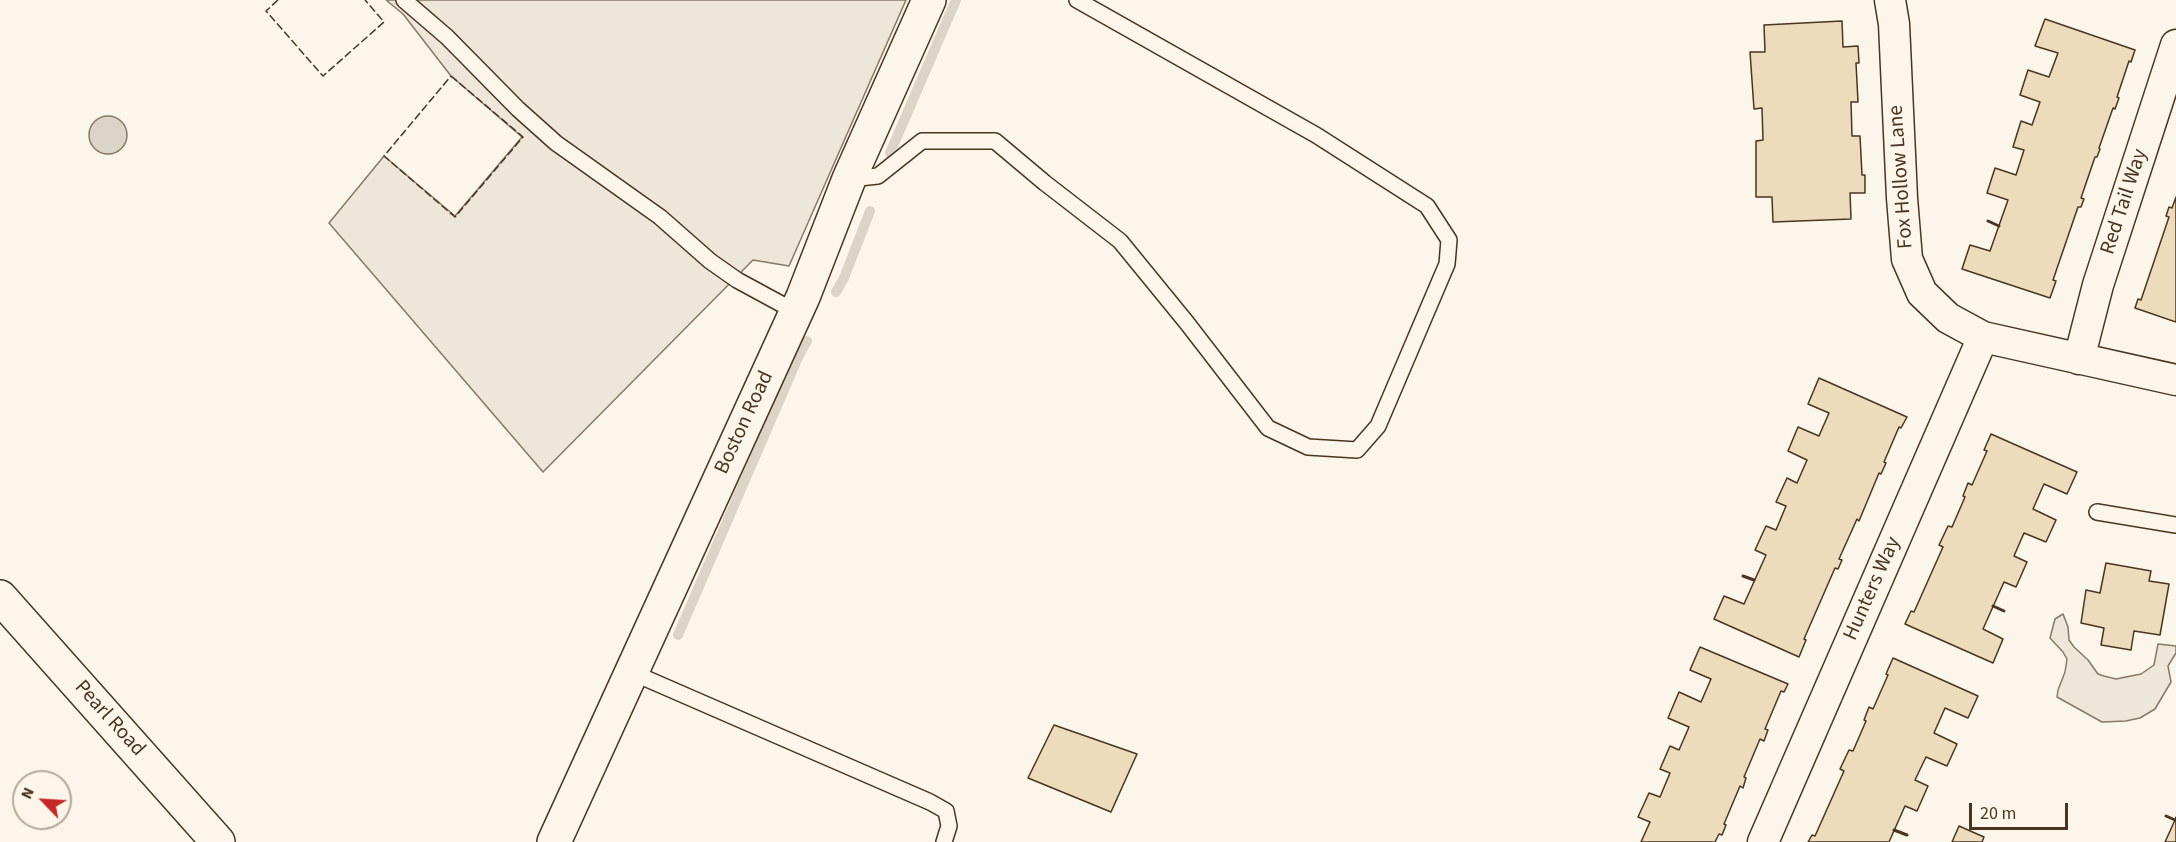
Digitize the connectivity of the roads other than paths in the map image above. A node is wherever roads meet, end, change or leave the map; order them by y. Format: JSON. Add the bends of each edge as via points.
{"nodes":[{"id":1,"x":404,"y":0,"type":"edge"},
{"id":2,"x":929,"y":0,"type":"edge"},
{"id":3,"x":1077,"y":0,"type":"edge"},
{"id":4,"x":1890,"y":0,"type":"edge"},
{"id":5,"x":2176,"y":45,"type":"edge"},
{"id":6,"x":849,"y":179,"type":"junction"},
{"id":7,"x":796,"y":312,"type":"junction"},
{"id":8,"x":1983,"y":337,"type":"junction"},
{"id":9,"x":2079,"y":359,"type":"junction"},
{"id":10,"x":2176,"y":380,"type":"edge"},
{"id":11,"x":2097,"y":512,"type":"dead end"},
{"id":12,"x":2176,"y":525,"type":"edge"},
{"id":13,"x":0,"y":597,"type":"edge"},
{"id":14,"x":631,"y":672,"type":"junction"},
{"id":15,"x":218,"y":842,"type":"edge"},
{"id":16,"x":555,"y":842,"type":"edge"},
{"id":17,"x":944,"y":842,"type":"edge"},
{"id":18,"x":1763,"y":842,"type":"edge"}],
"edges":[{"from":1,"to":7,"type":"lane","via":[[556,142],[660,216],[710,261]]},
{"from":2,"to":6,"type":"street","name":"Boston Road"},
{"from":3,"to":6,"type":"lane","via":[[1317,135],[1427,206],[1449,240],[1447,264],[1378,426],[1357,450],[1308,447],[1269,428],[1120,241],[995,141],[922,141],[878,176]]},
{"from":4,"to":8,"type":"street","name":"Fox Hollow Lane","via":[[1907,259],[1922,293],[1948,318]]},
{"from":5,"to":9,"type":"street","name":"Red Tail Way","via":[[2098,285]]},
{"from":6,"to":7,"type":"street","name":"Boston Road"},
{"from":7,"to":14,"type":"street","name":"Boston Road"},
{"from":8,"to":9,"type":"street","name":"Fox Hollow Lane"},
{"from":8,"to":18,"type":"street","name":"Hunters Way"},
{"from":9,"to":10,"type":"street","name":"Fox Hollow Lane"},
{"from":11,"to":12,"type":"lane"},
{"from":13,"to":15,"type":"street","name":"Pearl Road"},
{"from":14,"to":16,"type":"street","name":"Boston Road"},
{"from":14,"to":17,"type":"lane","via":[[930,802],[946,811],[949,826]]}]}
